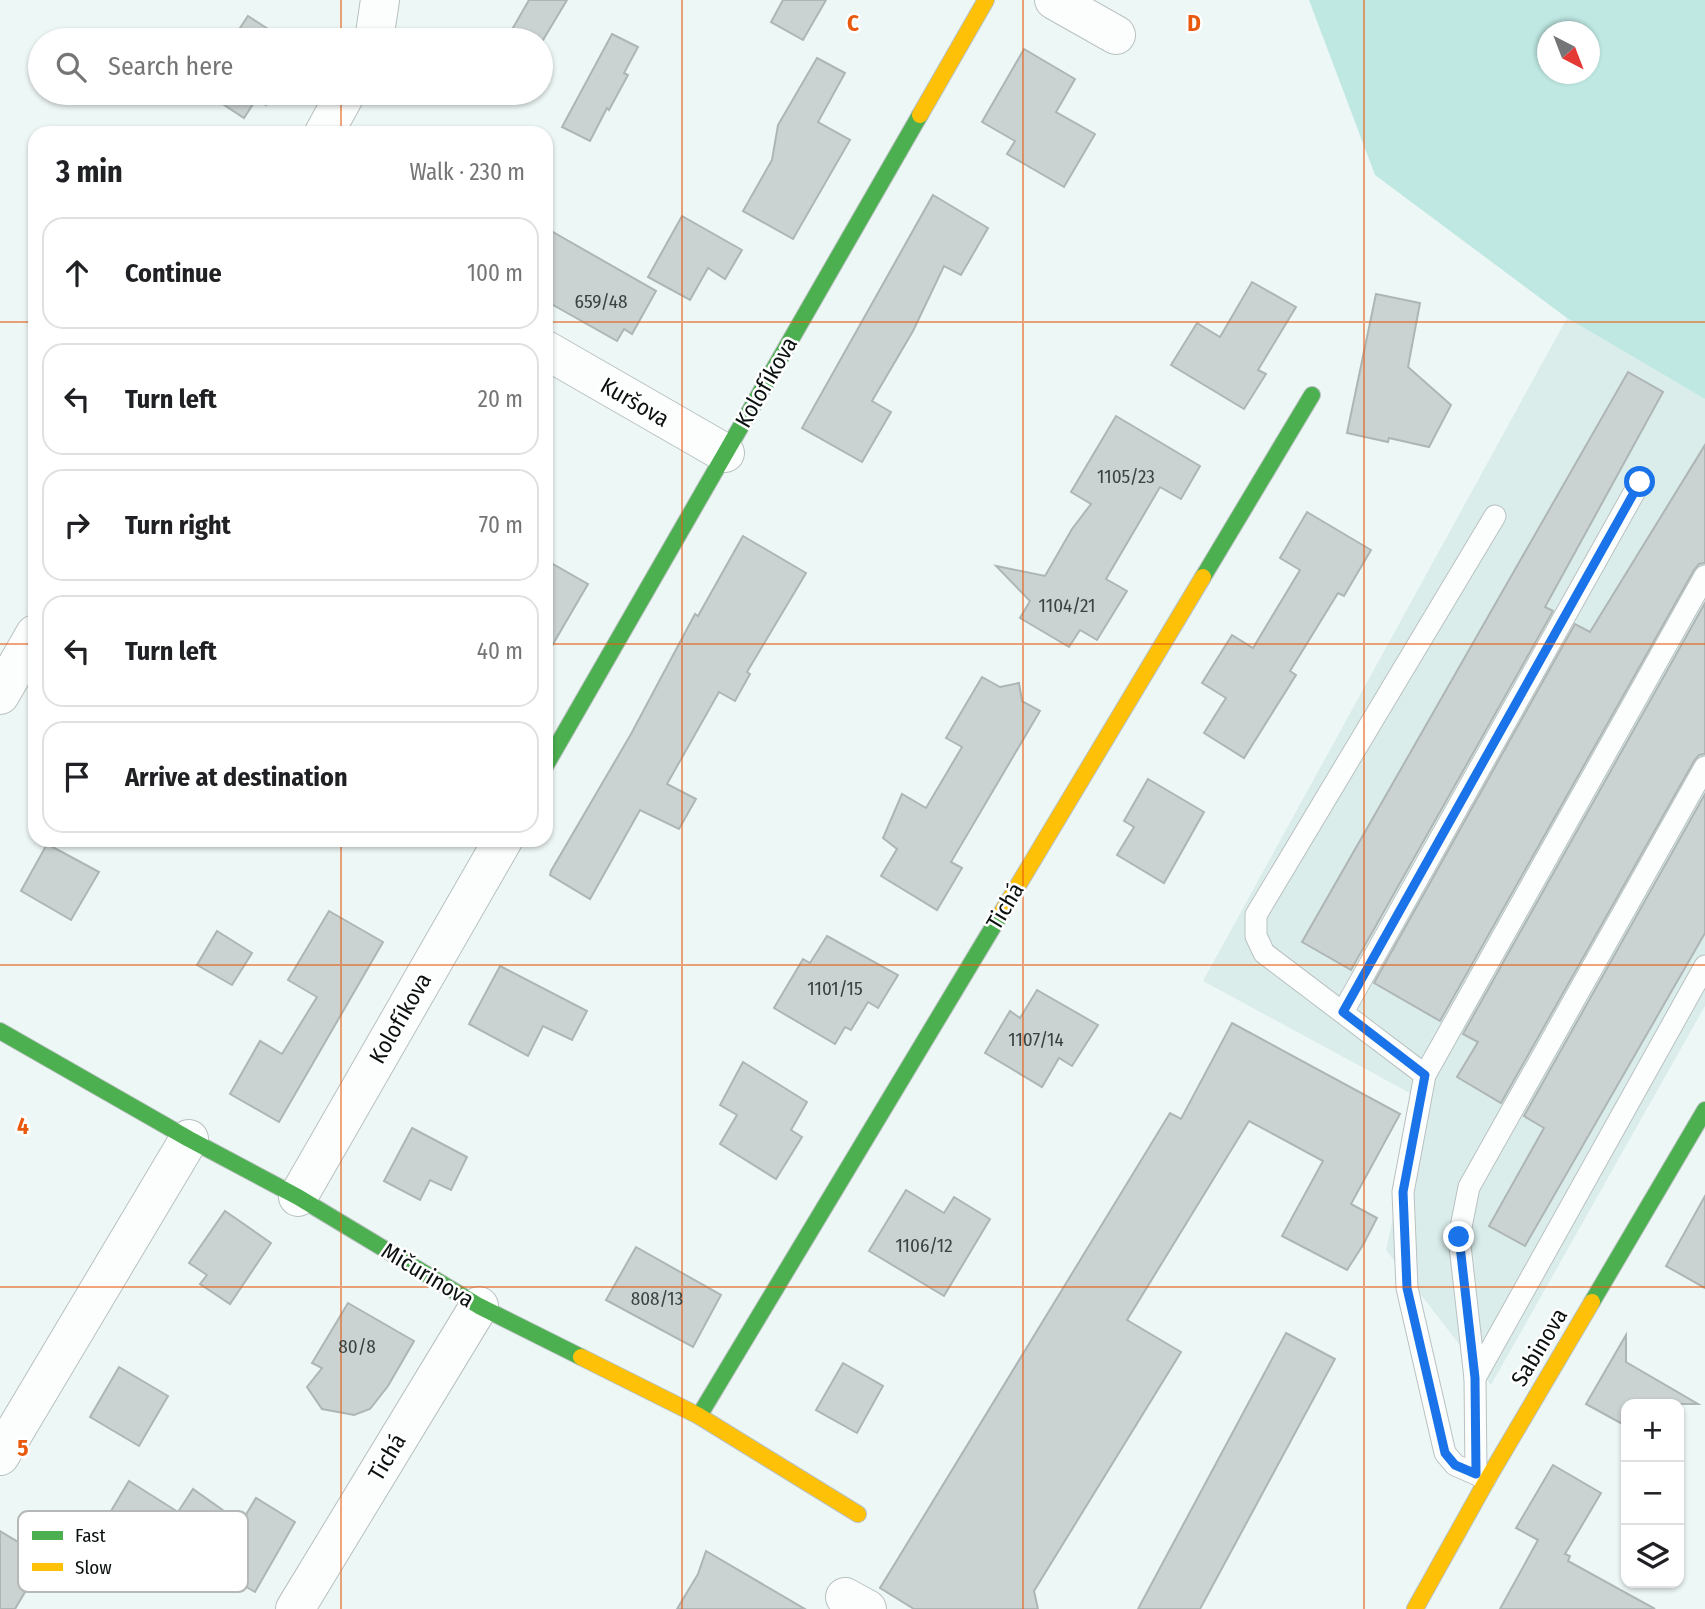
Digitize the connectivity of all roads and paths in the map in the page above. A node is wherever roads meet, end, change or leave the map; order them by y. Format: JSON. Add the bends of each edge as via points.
{"nodes":[{"id":1,"x":380,"y":0,"type":"edge"},
{"id":2,"x":986,"y":0,"type":"edge"},
{"id":3,"x":1054,"y":0,"type":"edge"},
{"id":4,"x":376,"y":28,"type":"edge"},
{"id":5,"x":1116,"y":35,"type":"dead end"},
{"id":6,"x":339,"y":105,"type":"edge"},
{"id":7,"x":328,"y":126,"type":"edge"},
{"id":8,"x":553,"y":354,"type":"edge"},
{"id":9,"x":1312,"y":395,"type":"dead end"},
{"id":10,"x":725,"y":453,"type":"junction"},
{"id":11,"x":1640,"y":482,"type":"dead end"},
{"id":12,"x":1494,"y":516,"type":"dead end"},
{"id":13,"x":1705,"y":576,"type":"edge"},
{"id":14,"x":28,"y":646,"type":"edge"},
{"id":15,"x":0,"y":695,"type":"edge"},
{"id":16,"x":553,"y":753,"type":"edge"},
{"id":17,"x":1705,"y":767,"type":"edge"},
{"id":18,"x":499,"y":847,"type":"edge"},
{"id":19,"x":1705,"y":966,"type":"edge"},
{"id":20,"x":1343,"y":1012,"type":"junction"},
{"id":21,"x":0,"y":1031,"type":"edge"},
{"id":22,"x":1425,"y":1075,"type":"junction"},
{"id":23,"x":1705,"y":1110,"type":"edge"},
{"id":24,"x":189,"y":1139,"type":"junction"},
{"id":25,"x":298,"y":1197,"type":"junction"},
{"id":26,"x":479,"y":1306,"type":"junction"},
{"id":27,"x":1475,"y":1378,"type":"junction"},
{"id":28,"x":699,"y":1416,"type":"junction"},
{"id":29,"x":0,"y":1456,"type":"edge"},
{"id":30,"x":1482,"y":1477,"type":"junction"},
{"id":31,"x":858,"y":1514,"type":"dead end"},
{"id":32,"x":295,"y":1609,"type":"edge"},
{"id":33,"x":1415,"y":1609,"type":"edge"}],
"edges":[{"from":1,"to":4,"type":"street"},
{"from":2,"to":10,"type":"street","name":"Kolofíkova"},
{"from":3,"to":5,"type":"street"},
{"from":6,"to":7,"type":"street"},
{"from":8,"to":10,"type":"street","name":"Kuršova"},
{"from":9,"to":28,"type":"street","name":"Tichá"},
{"from":10,"to":16,"type":"street","name":"Kolofíkova"},
{"from":11,"to":20,"type":"lane"},
{"from":12,"to":20,"type":"lane","via":[[1256,915],[1256,936],[1264,953]]},
{"from":13,"to":22,"type":"lane"},
{"from":14,"to":15,"type":"street"},
{"from":17,"to":27,"type":"lane","via":[[1469,1186],[1459,1237]]},
{"from":18,"to":25,"type":"street","name":"Kolofíkova"},
{"from":19,"to":27,"type":"lane"},
{"from":20,"to":22,"type":"lane"},
{"from":21,"to":24,"type":"street","name":"Mičurinova"},
{"from":22,"to":30,"type":"lane","via":[[1403,1192],[1407,1288],[1445,1453],[1455,1465]]},
{"from":23,"to":30,"type":"street","name":"Sabinova"},
{"from":24,"to":25,"type":"street","name":"Mičurinova"},
{"from":24,"to":29,"type":"street"},
{"from":25,"to":26,"type":"street","name":"Mičurinova"},
{"from":26,"to":28,"type":"street","name":"Mičurinova"},
{"from":26,"to":32,"type":"street","name":"Tichá"},
{"from":27,"to":30,"type":"lane"},
{"from":28,"to":31,"type":"street","name":"Mičurinova"},
{"from":30,"to":33,"type":"street","name":"Sabinova"}]}
